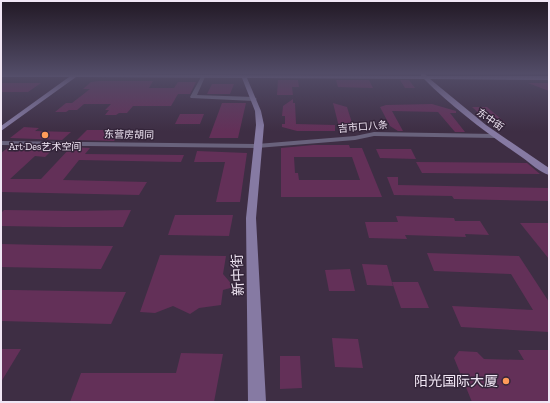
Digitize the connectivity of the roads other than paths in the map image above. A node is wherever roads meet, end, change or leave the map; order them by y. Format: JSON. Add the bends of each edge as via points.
{"nodes":[{"id":1,"x":51,"y":93,"type":"edge"},
{"id":2,"x":195,"y":93,"type":"edge"},
{"id":3,"x":252,"y":93,"type":"edge"},
{"id":4,"x":442,"y":93,"type":"edge"},
{"id":5,"x":254,"y":99,"type":"junction"},
{"id":6,"x":1,"y":129,"type":"edge"},
{"id":7,"x":495,"y":136,"type":"junction"},
{"id":8,"x":1,"y":143,"type":"edge"},
{"id":9,"x":257,"y":146,"type":"junction"},
{"id":10,"x":549,"y":172,"type":"edge"},
{"id":11,"x":257,"y":402,"type":"edge"}],
"edges":[{"from":1,"to":6,"type":"street"},
{"from":2,"to":5,"type":"street","via":[[193,97]]},
{"from":3,"to":5,"type":"street","name":"新中街"},
{"from":4,"to":7,"type":"street","name":"东中街","via":[[463,113]]},
{"from":5,"to":9,"type":"street","name":"新中街","via":[[260,125]]},
{"from":7,"to":9,"type":"street","name":"吉市口八条","via":[[374,134]]},
{"from":7,"to":10,"type":"street","name":"东中街"},
{"from":8,"to":9,"type":"street","name":"东营房胡同"},
{"from":9,"to":11,"type":"street","name":"新中街","via":[[251,218]]}]}
